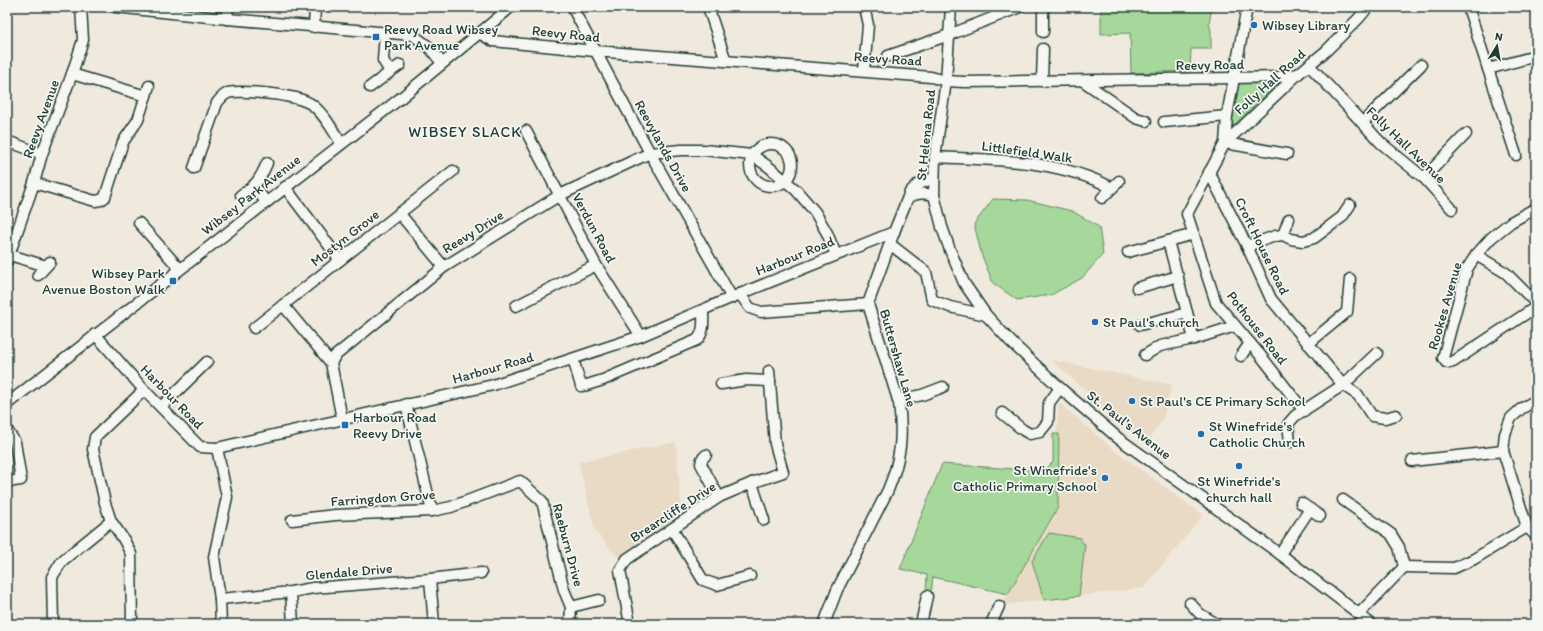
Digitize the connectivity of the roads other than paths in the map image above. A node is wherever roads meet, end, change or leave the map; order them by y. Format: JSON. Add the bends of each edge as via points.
{"nodes":[{"id":1,"x":81,"y":7,"type":"edge"},
{"id":2,"x":116,"y":7,"type":"edge"},
{"id":3,"x":227,"y":7,"type":"edge"},
{"id":4,"x":315,"y":7,"type":"edge"},
{"id":5,"x":511,"y":7,"type":"edge"},
{"id":6,"x":572,"y":7,"type":"edge"},
{"id":7,"x":708,"y":7,"type":"edge"},
{"id":8,"x":864,"y":7,"type":"edge"},
{"id":9,"x":951,"y":7,"type":"edge"},
{"id":10,"x":1020,"y":7,"type":"edge"},
{"id":11,"x":1043,"y":7,"type":"edge"},
{"id":12,"x":1246,"y":7,"type":"edge"},
{"id":13,"x":1368,"y":7,"type":"edge"},
{"id":14,"x":1468,"y":7,"type":"edge"},
{"id":15,"x":228,"y":19,"type":"junction"},
{"id":16,"x":314,"y":26,"type":"junction"},
{"id":17,"x":385,"y":32,"type":"junction"},
{"id":18,"x":1043,"y":32,"type":"dead end"},
{"id":19,"x":479,"y":33,"type":"junction"},
{"id":20,"x":949,"y":35,"type":"junction"},
{"id":21,"x":1043,"y":49,"type":"dead end"},
{"id":22,"x":595,"y":51,"type":"junction"},
{"id":23,"x":888,"y":56,"type":"dead end"},
{"id":24,"x":1536,"y":56,"type":"edge"},
{"id":25,"x":726,"y":61,"type":"junction"},
{"id":26,"x":442,"y":63,"type":"junction"},
{"id":27,"x":400,"y":65,"type":"dead end"},
{"id":28,"x":1309,"y":65,"type":"junction"},
{"id":29,"x":1421,"y":65,"type":"dead end"},
{"id":30,"x":1488,"y":69,"type":"junction"},
{"id":31,"x":864,"y":71,"type":"junction"},
{"id":32,"x":390,"y":72,"type":"junction"},
{"id":33,"x":72,"y":74,"type":"junction"},
{"id":34,"x":1298,"y":74,"type":"junction"},
{"id":35,"x":1234,"y":78,"type":"junction"},
{"id":36,"x":946,"y":81,"type":"junction"},
{"id":37,"x":1042,"y":81,"type":"junction"},
{"id":38,"x":1083,"y":81,"type":"junction"},
{"id":39,"x":370,"y":87,"type":"dead end"},
{"id":40,"x":1227,"y":116,"type":"junction"},
{"id":41,"x":1146,"y":121,"type":"dead end"},
{"id":42,"x":1164,"y":122,"type":"dead end"},
{"id":43,"x":1362,"y":123,"type":"junction"},
{"id":44,"x":526,"y":132,"type":"dead end"},
{"id":45,"x":1466,"y":134,"type":"dead end"},
{"id":46,"x":7,"y":141,"type":"edge"},
{"id":47,"x":341,"y":143,"type":"junction"},
{"id":48,"x":1225,"y":143,"type":"junction"},
{"id":49,"x":650,"y":153,"type":"junction"},
{"id":50,"x":42,"y":154,"type":"junction"},
{"id":51,"x":1287,"y":154,"type":"dead end"},
{"id":52,"x":752,"y":155,"type":"junction"},
{"id":53,"x":1516,"y":155,"type":"dead end"},
{"id":54,"x":935,"y":157,"type":"junction"},
{"id":55,"x":267,"y":163,"type":"dead end"},
{"id":56,"x":194,"y":168,"type":"dead end"},
{"id":57,"x":453,"y":171,"type":"dead end"},
{"id":58,"x":1209,"y":172,"type":"junction"},
{"id":59,"x":934,"y":178,"type":"junction"},
{"id":60,"x":1424,"y":178,"type":"junction"},
{"id":61,"x":785,"y":181,"type":"junction"},
{"id":62,"x":34,"y":183,"type":"junction"},
{"id":63,"x":254,"y":186,"type":"junction"},
{"id":64,"x":285,"y":187,"type":"junction"},
{"id":65,"x":241,"y":195,"type":"dead end"},
{"id":66,"x":560,"y":195,"type":"junction"},
{"id":67,"x":934,"y":195,"type":"junction"},
{"id":68,"x":1102,"y":198,"type":"dead end"},
{"id":69,"x":906,"y":200,"type":"junction"},
{"id":70,"x":266,"y":202,"type":"junction"},
{"id":71,"x":1350,"y":205,"type":"dead end"},
{"id":72,"x":1536,"y":208,"type":"edge"},
{"id":73,"x":1452,"y":210,"type":"dead end"},
{"id":74,"x":399,"y":213,"type":"junction"},
{"id":75,"x":1289,"y":219,"type":"dead end"},
{"id":76,"x":139,"y":223,"type":"dead end"},
{"id":77,"x":894,"y":232,"type":"junction"},
{"id":78,"x":1194,"y":234,"type":"junction"},
{"id":79,"x":1283,"y":235,"type":"junction"},
{"id":80,"x":1168,"y":241,"type":"junction"},
{"id":81,"x":890,"y":244,"type":"junction"},
{"id":82,"x":1247,"y":246,"type":"junction"},
{"id":83,"x":1128,"y":252,"type":"dead end"},
{"id":84,"x":1476,"y":254,"type":"junction"},
{"id":85,"x":836,"y":255,"type":"junction"},
{"id":86,"x":8,"y":258,"type":"edge"},
{"id":87,"x":340,"y":260,"type":"junction"},
{"id":88,"x":596,"y":265,"type":"junction"},
{"id":89,"x":444,"y":267,"type":"junction"},
{"id":90,"x":180,"y":269,"type":"junction"},
{"id":91,"x":38,"y":274,"type":"dead end"},
{"id":92,"x":1178,"y":276,"type":"junction"},
{"id":93,"x":1350,"y":279,"type":"dead end"},
{"id":94,"x":1137,"y":288,"type":"dead end"},
{"id":95,"x":736,"y":296,"type":"junction"},
{"id":96,"x":1536,"y":303,"type":"edge"},
{"id":97,"x":868,"y":304,"type":"junction"},
{"id":98,"x":283,"y":305,"type":"junction"},
{"id":99,"x":516,"y":306,"type":"dead end"},
{"id":100,"x":1536,"y":307,"type":"edge"},
{"id":101,"x":702,"y":310,"type":"junction"},
{"id":102,"x":1187,"y":313,"type":"junction"},
{"id":103,"x":986,"y":315,"type":"junction"},
{"id":104,"x":1140,"y":325,"type":"dead end"},
{"id":105,"x":1235,"y":326,"type":"junction"},
{"id":106,"x":254,"y":328,"type":"dead end"},
{"id":107,"x":95,"y":334,"type":"junction"},
{"id":108,"x":641,"y":336,"type":"junction"},
{"id":109,"x":1194,"y":339,"type":"junction"},
{"id":110,"x":1250,"y":343,"type":"junction"},
{"id":111,"x":1308,"y":344,"type":"junction"},
{"id":112,"x":1377,"y":353,"type":"dead end"},
{"id":113,"x":1144,"y":355,"type":"dead end"},
{"id":114,"x":1241,"y":356,"type":"dead end"},
{"id":115,"x":573,"y":359,"type":"junction"},
{"id":116,"x":207,"y":362,"type":"dead end"},
{"id":117,"x":331,"y":362,"type":"junction"},
{"id":118,"x":721,"y":384,"type":"dead end"},
{"id":119,"x":1343,"y":385,"type":"junction"},
{"id":120,"x":943,"y":387,"type":"dead end"},
{"id":121,"x":1060,"y":388,"type":"junction"},
{"id":122,"x":144,"y":390,"type":"junction"},
{"id":123,"x":898,"y":400,"type":"junction"},
{"id":124,"x":1536,"y":400,"type":"edge"},
{"id":125,"x":7,"y":404,"type":"edge"},
{"id":126,"x":406,"y":404,"type":"junction"},
{"id":127,"x":161,"y":407,"type":"junction"},
{"id":128,"x":1304,"y":411,"type":"junction"},
{"id":129,"x":1002,"y":413,"type":"dead end"},
{"id":130,"x":1396,"y":415,"type":"dead end"},
{"id":131,"x":342,"y":419,"type":"junction"},
{"id":132,"x":7,"y":430,"type":"edge"},
{"id":133,"x":1290,"y":442,"type":"dead end"},
{"id":134,"x":217,"y":448,"type":"junction"},
{"id":135,"x":1503,"y":451,"type":"junction"},
{"id":136,"x":706,"y":455,"type":"dead end"},
{"id":137,"x":1412,"y":461,"type":"dead end"},
{"id":138,"x":520,"y":481,"type":"joint"},
{"id":139,"x":7,"y":482,"type":"edge"},
{"id":140,"x":752,"y":483,"type":"junction"},
{"id":141,"x":719,"y":497,"type":"junction"},
{"id":142,"x":1343,"y":500,"type":"dead end"},
{"id":143,"x":1301,"y":503,"type":"dead end"},
{"id":144,"x":1310,"y":509,"type":"junction"},
{"id":145,"x":432,"y":511,"type":"junction"},
{"id":146,"x":1320,"y":516,"type":"dead end"},
{"id":147,"x":292,"y":520,"type":"dead end"},
{"id":148,"x":764,"y":520,"type":"dead end"},
{"id":149,"x":111,"y":521,"type":"junction"},
{"id":150,"x":1527,"y":527,"type":"junction"},
{"id":151,"x":672,"y":528,"type":"junction"},
{"id":152,"x":1536,"y":536,"type":"edge"},
{"id":153,"x":1280,"y":554,"type":"junction"},
{"id":154,"x":1404,"y":567,"type":"junction"},
{"id":155,"x":481,"y":573,"type":"dead end"},
{"id":156,"x":750,"y":576,"type":"dead end"},
{"id":157,"x":430,"y":579,"type":"junction"},
{"id":158,"x":291,"y":592,"type":"junction"},
{"id":159,"x":927,"y":596,"type":"dead end"},
{"id":160,"x":220,"y":599,"type":"junction"},
{"id":161,"x":599,"y":600,"type":"dead end"},
{"id":162,"x":1190,"y":603,"type":"dead end"},
{"id":163,"x":999,"y":606,"type":"dead end"},
{"id":164,"x":571,"y":607,"type":"junction"},
{"id":165,"x":1360,"y":614,"type":"junction"},
{"id":166,"x":52,"y":624,"type":"edge"},
{"id":167,"x":132,"y":624,"type":"edge"},
{"id":168,"x":221,"y":624,"type":"edge"},
{"id":169,"x":293,"y":624,"type":"edge"},
{"id":170,"x":434,"y":624,"type":"edge"},
{"id":171,"x":570,"y":624,"type":"edge"},
{"id":172,"x":630,"y":624,"type":"edge"},
{"id":173,"x":824,"y":624,"type":"edge"},
{"id":174,"x":921,"y":624,"type":"edge"},
{"id":175,"x":990,"y":624,"type":"edge"},
{"id":176,"x":1217,"y":624,"type":"edge"},
{"id":177,"x":1370,"y":624,"type":"edge"}],
"edges":[{"from":1,"to":33,"type":"street","name":"Reevy Avenue","via":[[83,40]]},
{"from":2,"to":15,"type":"street"},
{"from":3,"to":15,"type":"street"},
{"from":4,"to":16,"type":"street"},
{"from":5,"to":19,"type":"street","name":"Wibsey Park Avenue"},
{"from":6,"to":22,"type":"street","name":"Reevylands Drive"},
{"from":7,"to":25,"type":"street"},
{"from":8,"to":31,"type":"street","via":[[868,25]]},
{"from":9,"to":20,"type":"street","name":"St Helena Road"},
{"from":10,"to":20,"type":"street"},
{"from":11,"to":18,"type":"street"},
{"from":12,"to":35,"type":"street"},
{"from":13,"to":28,"type":"street","name":"Folly Hall Road","via":[[1340,38]]},
{"from":14,"to":30,"type":"street"},
{"from":15,"to":16,"type":"street"},
{"from":16,"to":17,"type":"street"},
{"from":17,"to":26,"type":"street","via":[[412,35],[429,46]]},
{"from":17,"to":32,"type":"street","via":[[383,60]]},
{"from":19,"to":22,"type":"street","name":"Reevy Road","via":[[493,41]]},
{"from":19,"to":26,"type":"street","name":"Wibsey Park Avenue"},
{"from":20,"to":23,"type":"street"},
{"from":20,"to":36,"type":"street","name":"St Helena Road"},
{"from":21,"to":37,"type":"street"},
{"from":22,"to":25,"type":"street","name":"Reevy Road"},
{"from":22,"to":49,"type":"street","name":"Reevylands Drive"},
{"from":24,"to":30,"type":"street"},
{"from":25,"to":31,"type":"street","name":"Reevy Road"},
{"from":26,"to":47,"type":"street","name":"Wibsey Park Avenue"},
{"from":27,"to":32,"type":"street"},
{"from":28,"to":34,"type":"street","name":"Folly Hall Road"},
{"from":28,"to":43,"type":"street","name":"Folly Hall Avenue"},
{"from":29,"to":43,"type":"street"},
{"from":30,"to":53,"type":"street"},
{"from":31,"to":36,"type":"street","name":"Reevy Road","via":[[931,76]]},
{"from":32,"to":39,"type":"street"},
{"from":33,"to":50,"type":"street","name":"Reevy Avenue"},
{"from":33,"to":62,"type":"street","via":[[148,91],[136,124],[123,142],[108,193],[101,200],[95,201]]},
{"from":34,"to":35,"type":"street","name":"Reevy Road"},
{"from":34,"to":48,"type":"street","name":"Folly Hall Road"},
{"from":35,"to":38,"type":"street","name":"Reevy Road"},
{"from":35,"to":40,"type":"street"},
{"from":36,"to":37,"type":"street","name":"Reevy Road"},
{"from":36,"to":54,"type":"street","name":"St Helena Road"},
{"from":37,"to":38,"type":"street","name":"Reevy Road"},
{"from":38,"to":41,"type":"street","via":[[1136,118]]},
{"from":40,"to":42,"type":"street"},
{"from":40,"to":48,"type":"street"},
{"from":43,"to":60,"type":"street","name":"Folly Hall Avenue","via":[[1381,144]]},
{"from":44,"to":66,"type":"street","name":"Verdun Road"},
{"from":45,"to":60,"type":"street"},
{"from":46,"to":50,"type":"street"},
{"from":47,"to":56,"type":"street","via":[[312,105],[300,99],[229,93],[217,103]]},
{"from":47,"to":64,"type":"street","name":"Wibsey Park Avenue"},
{"from":48,"to":51,"type":"street"},
{"from":48,"to":58,"type":"street","name":"Folly Hall Road"},
{"from":49,"to":52,"type":"street","name":"Reevy Drive","via":[[704,150]]},
{"from":49,"to":66,"type":"street","name":"Reevy Drive"},
{"from":49,"to":95,"type":"street","name":"Reevylands Drive"},
{"from":50,"to":62,"type":"street","name":"Reevy Avenue"},
{"from":52,"to":61,"type":"street"},
{"from":52,"to":61,"type":"street","via":[[749,168],[760,184],[773,187]]},
{"from":52,"to":61,"type":"street","via":[[763,145],[777,145],[784,149],[792,161],[790,175]]},
{"from":54,"to":59,"type":"street","name":"St Helena Road"},
{"from":54,"to":68,"type":"street","name":"Littlefield Walk","via":[[1005,161],[1066,170],[1116,185]]},
{"from":55,"to":63,"type":"street"},
{"from":57,"to":74,"type":"street","name":"Mostyn Grove"},
{"from":58,"to":78,"type":"street","name":"Folly Hall Road","via":[[1187,214]]},
{"from":58,"to":82,"type":"street","name":"Croft House Road"},
{"from":59,"to":67,"type":"street","name":"St Helena Road"},
{"from":59,"to":69,"type":"street","via":[[916,185]]},
{"from":60,"to":73,"type":"street","name":"Folly Hall Avenue"},
{"from":61,"to":85,"type":"street","via":[[815,212],[827,232]]},
{"from":62,"to":86,"type":"street","name":"Reevy Avenue"},
{"from":63,"to":65,"type":"street"},
{"from":63,"to":70,"type":"street"},
{"from":64,"to":70,"type":"street","name":"Wibsey Park Avenue"},
{"from":64,"to":87,"type":"street"},
{"from":66,"to":88,"type":"street","name":"Verdun Road"},
{"from":66,"to":89,"type":"street","name":"Reevy Drive"},
{"from":67,"to":69,"type":"street","via":[[914,194]]},
{"from":67,"to":103,"type":"street","name":"St. Paul's Avenue","via":[[942,227],[964,283]]},
{"from":69,"to":77,"type":"street"},
{"from":70,"to":90,"type":"street","name":"Wibsey Park Avenue"},
{"from":71,"to":79,"type":"street","via":[[1342,218],[1314,238],[1303,241]]},
{"from":72,"to":84,"type":"street","name":"Rookes Avenue","via":[[1511,222]]},
{"from":74,"to":87,"type":"street","name":"Mostyn Grove"},
{"from":74,"to":89,"type":"street"},
{"from":75,"to":79,"type":"street"},
{"from":76,"to":90,"type":"street"},
{"from":77,"to":81,"type":"street","name":"Buttershaw Lane"},
{"from":77,"to":85,"type":"street","name":"Harbour Road"},
{"from":78,"to":80,"type":"street"},
{"from":78,"to":105,"type":"street","name":"Pothouse Road","via":[[1216,303]]},
{"from":79,"to":82,"type":"street"},
{"from":80,"to":83,"type":"street"},
{"from":80,"to":92,"type":"street"},
{"from":81,"to":97,"type":"street","name":"Buttershaw Lane"},
{"from":81,"to":103,"type":"street","via":[[926,272],[932,300]]},
{"from":82,"to":111,"type":"street","name":"Croft House Road","via":[[1271,299]]},
{"from":84,"to":96,"type":"street","via":[[1506,272]]},
{"from":84,"to":100,"type":"street","name":"Rookes Avenue","via":[[1468,269],[1444,358],[1446,362],[1453,362]]},
{"from":85,"to":95,"type":"street","name":"Harbour Road"},
{"from":86,"to":91,"type":"street","via":[[48,264]]},
{"from":87,"to":98,"type":"street","name":"Mostyn Grove"},
{"from":88,"to":99,"type":"street"},
{"from":88,"to":108,"type":"street","name":"Verdun Road"},
{"from":89,"to":117,"type":"street","name":"Reevy Drive","via":[[335,356]]},
{"from":90,"to":107,"type":"street","name":"Wibsey Park Avenue"},
{"from":92,"to":94,"type":"street"},
{"from":92,"to":102,"type":"street"},
{"from":93,"to":111,"type":"street","via":[[1347,312]]},
{"from":95,"to":97,"type":"street","name":"Reevylands Drive","via":[[750,308],[761,312]]},
{"from":95,"to":101,"type":"street","name":"Harbour Road"},
{"from":97,"to":123,"type":"street","name":"Buttershaw Lane"},
{"from":98,"to":106,"type":"street","name":"Mostyn Grove"},
{"from":98,"to":117,"type":"street"},
{"from":101,"to":108,"type":"street","name":"Harbour Road"},
{"from":101,"to":115,"type":"street","via":[[703,331],[697,340],[603,380],[581,386]]},
{"from":102,"to":104,"type":"street"},
{"from":102,"to":109,"type":"street"},
{"from":103,"to":121,"type":"street","name":"St. Paul's Avenue"},
{"from":105,"to":109,"type":"street"},
{"from":105,"to":110,"type":"street","name":"Pothouse Road"},
{"from":107,"to":122,"type":"street","name":"Harbour Road"},
{"from":107,"to":125,"type":"street","name":"Wibsey Park Avenue"},
{"from":108,"to":115,"type":"street","name":"Harbour Road"},
{"from":109,"to":113,"type":"street","via":[[1160,346]]},
{"from":110,"to":114,"type":"street"},
{"from":110,"to":128,"type":"street","name":"Pothouse Road"},
{"from":111,"to":119,"type":"street","name":"Croft House Road"},
{"from":112,"to":119,"type":"street"},
{"from":115,"to":126,"type":"street","name":"Harbour Road","via":[[493,385]]},
{"from":116,"to":127,"type":"street"},
{"from":117,"to":131,"type":"street"},
{"from":118,"to":140,"type":"street","name":"Brearcliffe Drive","via":[[770,376],[775,444],[782,472]]},
{"from":119,"to":128,"type":"street"},
{"from":119,"to":130,"type":"street","name":"Croft House Road","via":[[1358,395],[1372,416],[1385,418]]},
{"from":120,"to":123,"type":"street"},
{"from":121,"to":129,"type":"street","via":[[1049,403],[1048,422],[1040,432],[1030,434]]},
{"from":121,"to":153,"type":"street","name":"St. Paul's Avenue","via":[[1118,438]]},
{"from":122,"to":127,"type":"street","name":"Harbour Road"},
{"from":122,"to":149,"type":"street","via":[[95,437],[93,449]]},
{"from":123,"to":173,"type":"street","name":"Buttershaw Lane","via":[[901,441],[895,473],[837,590]]},
{"from":124,"to":135,"type":"street","via":[[1511,418]]},
{"from":126,"to":131,"type":"street","name":"Harbour Road"},
{"from":126,"to":145,"type":"street"},
{"from":127,"to":134,"type":"street","name":"Harbour Road","via":[[200,447]]},
{"from":128,"to":133,"type":"street","via":[[1288,424]]},
{"from":131,"to":134,"type":"street","name":"Harbour Road"},
{"from":132,"to":139,"type":"street","via":[[15,442],[21,480]]},
{"from":134,"to":160,"type":"street","via":[[227,496],[214,557]]},
{"from":135,"to":137,"type":"street"},
{"from":135,"to":150,"type":"street"},
{"from":136,"to":141,"type":"street","via":[[700,464]]},
{"from":138,"to":145,"type":"street","name":"Farringdon Grove","via":[[451,507]]},
{"from":138,"to":164,"type":"street","name":"Raeburn Drive","via":[[542,501],[564,590]]},
{"from":140,"to":141,"type":"street","name":"Brearcliffe Drive"},
{"from":140,"to":148,"type":"street"},
{"from":141,"to":151,"type":"street","name":"Brearcliffe Drive"},
{"from":142,"to":154,"type":"street","via":[[1392,534],[1399,547]]},
{"from":143,"to":144,"type":"street"},
{"from":144,"to":146,"type":"street"},
{"from":144,"to":153,"type":"street"},
{"from":145,"to":147,"type":"street","name":"Farringdon Grove","via":[[335,515]]},
{"from":149,"to":166,"type":"street","via":[[62,561],[52,577]]},
{"from":149,"to":167,"type":"street","via":[[131,554]]},
{"from":150,"to":152,"type":"street"},
{"from":150,"to":154,"type":"street","via":[[1454,568]]},
{"from":151,"to":156,"type":"street","via":[[703,580],[717,585]]},
{"from":151,"to":172,"type":"street","name":"Brearcliffe Drive","via":[[627,560],[620,570]]},
{"from":153,"to":165,"type":"street","name":"St. Paul's Avenue"},
{"from":154,"to":165,"type":"street"},
{"from":155,"to":157,"type":"street","name":"Glendale Drive"},
{"from":157,"to":158,"type":"street","name":"Glendale Drive"},
{"from":157,"to":170,"type":"street"},
{"from":158,"to":160,"type":"street","name":"Glendale Drive"},
{"from":158,"to":169,"type":"street"},
{"from":159,"to":174,"type":"street"},
{"from":160,"to":168,"type":"street"},
{"from":161,"to":164,"type":"street"},
{"from":162,"to":176,"type":"street","via":[[1200,614]]},
{"from":163,"to":175,"type":"street"},
{"from":164,"to":171,"type":"street","name":"Raeburn Drive"},
{"from":165,"to":177,"type":"street","name":"St. Paul's Avenue"}]}
